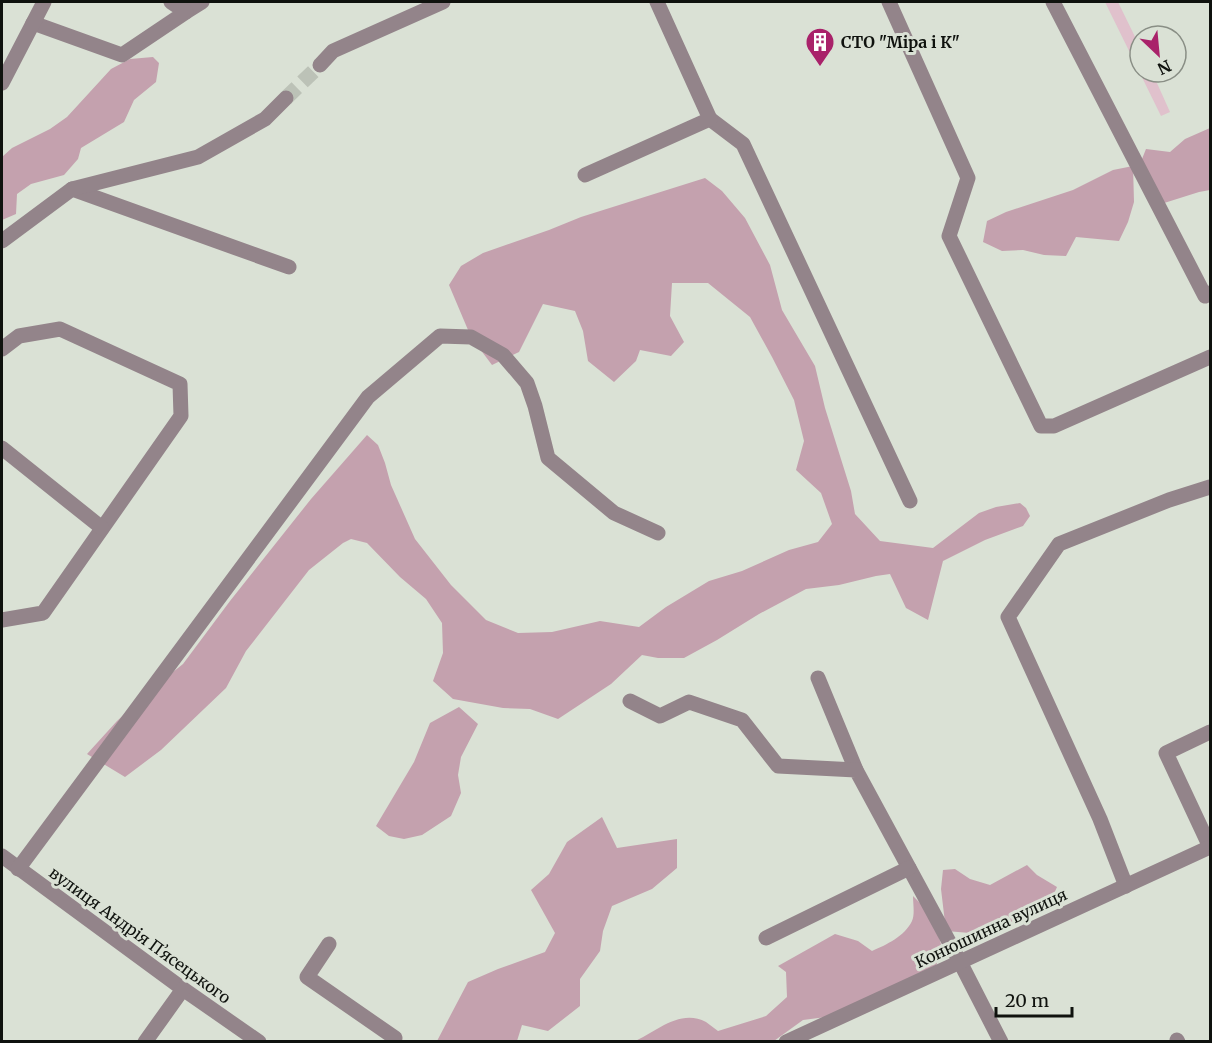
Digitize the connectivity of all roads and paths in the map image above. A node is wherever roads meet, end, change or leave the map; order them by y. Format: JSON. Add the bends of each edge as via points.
{"nodes":[{"id":1,"x":44,"y":2,"type":"edge"},
{"id":2,"x":171,"y":2,"type":"edge"},
{"id":3,"x":202,"y":2,"type":"edge"},
{"id":4,"x":443,"y":2,"type":"edge"},
{"id":5,"x":657,"y":2,"type":"edge"},
{"id":6,"x":889,"y":2,"type":"edge"},
{"id":7,"x":1053,"y":2,"type":"edge"},
{"id":8,"x":186,"y":12,"type":"junction"},
{"id":9,"x":33,"y":23,"type":"junction"},
{"id":10,"x":320,"y":66,"type":"tunnel mouth"},
{"id":11,"x":2,"y":83,"type":"edge"},
{"id":12,"x":286,"y":98,"type":"tunnel mouth"},
{"id":13,"x":710,"y":119,"type":"junction"},
{"id":14,"x":585,"y":175,"type":"dead end"},
{"id":15,"x":72,"y":189,"type":"junction"},
{"id":16,"x":2,"y":241,"type":"edge"},
{"id":17,"x":289,"y":267,"type":"dead end"},
{"id":18,"x":1209,"y":299,"type":"edge"},
{"id":19,"x":2,"y":349,"type":"edge"},
{"id":20,"x":1210,"y":357,"type":"edge"},
{"id":21,"x":2,"y":448,"type":"edge"},
{"id":22,"x":1210,"y":487,"type":"edge"},
{"id":23,"x":909,"y":501,"type":"dead end"},
{"id":24,"x":102,"y":528,"type":"junction"},
{"id":25,"x":658,"y":533,"type":"dead end"},
{"id":26,"x":2,"y":620,"type":"edge"},
{"id":27,"x":818,"y":678,"type":"dead end"},
{"id":28,"x":630,"y":701,"type":"dead end"},
{"id":29,"x":1210,"y":732,"type":"edge"},
{"id":30,"x":856,"y":770,"type":"junction"},
{"id":31,"x":1210,"y":847,"type":"edge"},
{"id":32,"x":2,"y":856,"type":"edge"},
{"id":33,"x":909,"y":868,"type":"junction"},
{"id":34,"x":18,"y":869,"type":"junction"},
{"id":35,"x":1126,"y":886,"type":"junction"},
{"id":36,"x":766,"y":938,"type":"dead end"},
{"id":37,"x":329,"y":944,"type":"dead end"},
{"id":38,"x":960,"y":962,"type":"junction"},
{"id":39,"x":183,"y":989,"type":"junction"},
{"id":40,"x":145,"y":1041,"type":"edge"},
{"id":41,"x":259,"y":1041,"type":"edge"},
{"id":42,"x":393,"y":1041,"type":"edge"},
{"id":43,"x":786,"y":1041,"type":"edge"},
{"id":44,"x":1001,"y":1041,"type":"edge"}],
"edges":[{"from":1,"to":9,"type":"street"},
{"from":2,"to":8,"type":"street"},
{"from":3,"to":8,"type":"street"},
{"from":4,"to":10,"type":"street","via":[[333,51]]},
{"from":5,"to":13,"type":"street"},
{"from":6,"to":20,"type":"street","via":[[968,178],[950,236],[1041,426],[1054,426]]},
{"from":7,"to":18,"type":"street"},
{"from":8,"to":9,"type":"street","via":[[122,55]]},
{"from":9,"to":11,"type":"street"},
{"from":12,"to":15,"type":"street","via":[[266,118],[198,157]]},
{"from":13,"to":14,"type":"street"},
{"from":13,"to":23,"type":"street","via":[[743,144]]},
{"from":15,"to":16,"type":"street"},
{"from":15,"to":17,"type":"street"},
{"from":19,"to":24,"type":"street","via":[[19,336],[60,329],[180,384],[181,416]]},
{"from":21,"to":24,"type":"street"},
{"from":22,"to":35,"type":"street","via":[[1059,544],[1008,617],[1100,819]]},
{"from":24,"to":26,"type":"street","via":[[43,613]]},
{"from":25,"to":34,"type":"street","via":[[614,513],[548,458],[527,383],[503,355],[471,337],[440,336],[368,397]]},
{"from":27,"to":30,"type":"street"},
{"from":28,"to":30,"type":"street","via":[[660,716],[689,702],[742,720],[778,766]]},
{"from":29,"to":31,"type":"street","via":[[1166,753]]},
{"from":30,"to":33,"type":"street"},
{"from":31,"to":35,"type":"street","name":"Конюшинна вулиця"},
{"from":32,"to":34,"type":"street","name":"вулиця Андрія Пʼясецького"},
{"from":33,"to":36,"type":"street"},
{"from":33,"to":38,"type":"street"},
{"from":34,"to":39,"type":"street","name":"вулиця Андрія Пʼясецького"},
{"from":35,"to":38,"type":"street","name":"Конюшинна вулиця"},
{"from":37,"to":42,"type":"street","via":[[307,977],[395,1038]]},
{"from":38,"to":43,"type":"street","name":"Конюшинна вулиця"},
{"from":38,"to":44,"type":"street"},
{"from":39,"to":40,"type":"street"},
{"from":39,"to":41,"type":"street","name":"вулиця Андрія Пʼясецького"}]}
